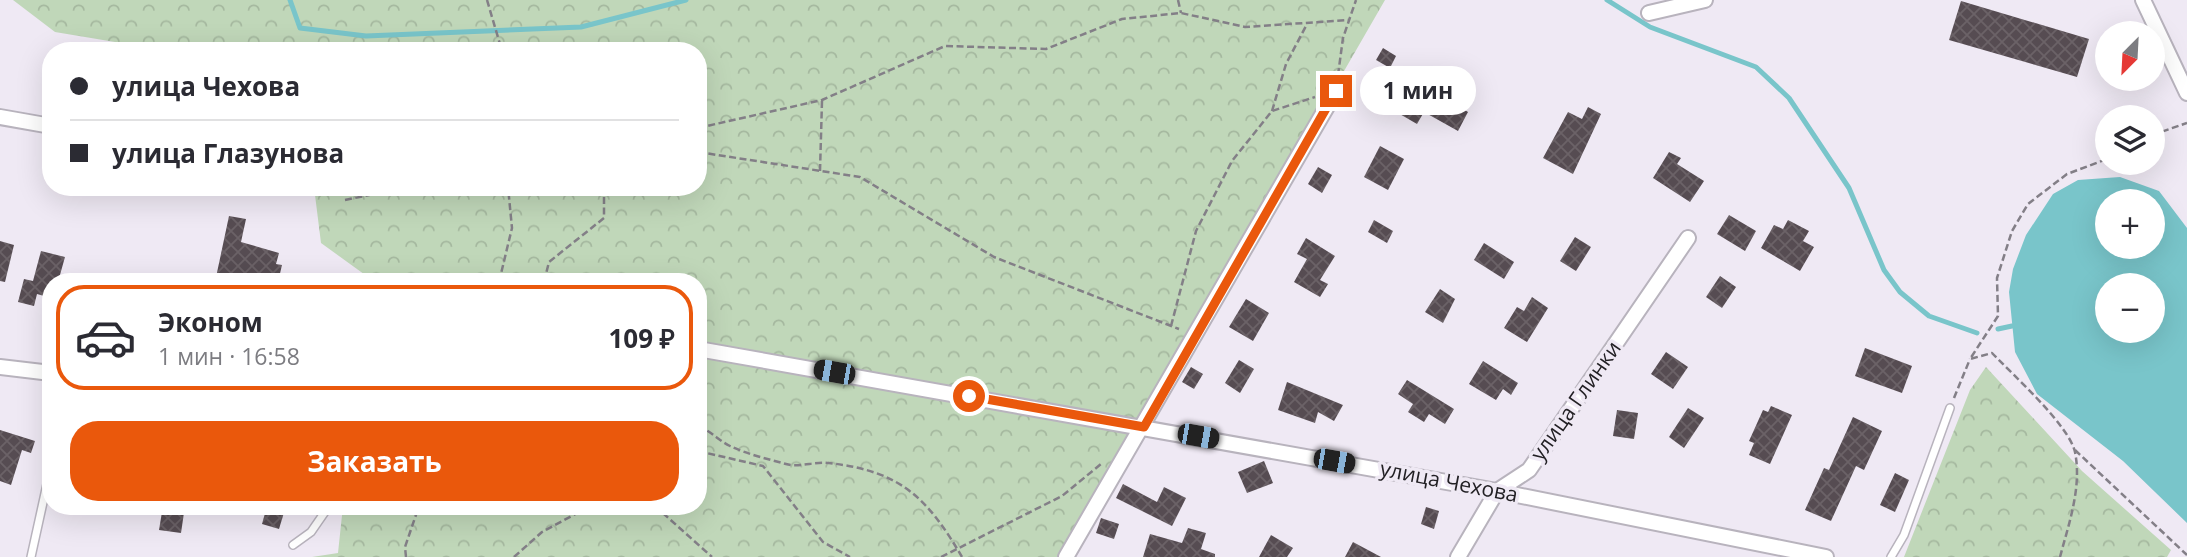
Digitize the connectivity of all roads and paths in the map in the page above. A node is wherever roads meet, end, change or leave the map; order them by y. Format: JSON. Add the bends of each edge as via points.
{"nodes":[{"id":1,"x":486,"y":0,"type":"edge"},
{"id":2,"x":1178,"y":0,"type":"edge"},
{"id":3,"x":1356,"y":0,"type":"edge"},
{"id":4,"x":1704,"y":0,"type":"edge"},
{"id":5,"x":2143,"y":0,"type":"edge"},
{"id":6,"x":1181,"y":13,"type":"junction"},
{"id":7,"x":1649,"y":13,"type":"dead end"},
{"id":8,"x":1349,"y":20,"type":"junction"},
{"id":9,"x":1308,"y":23,"type":"junction"},
{"id":10,"x":499,"y":42,"type":"edge"},
{"id":11,"x":1336,"y":91,"type":"junction"},
{"id":12,"x":2187,"y":93,"type":"edge"},
{"id":13,"x":822,"y":100,"type":"junction"},
{"id":14,"x":1272,"y":111,"type":"junction"},
{"id":15,"x":0,"y":117,"type":"edge"},
{"id":16,"x":2187,"y":123,"type":"edge"},
{"id":17,"x":42,"y":124,"type":"edge"},
{"id":18,"x":707,"y":126,"type":"edge"},
{"id":19,"x":2165,"y":131,"type":"edge"},
{"id":20,"x":707,"y":153,"type":"edge"},
{"id":21,"x":2095,"y":164,"type":"edge"},
{"id":22,"x":820,"y":171,"type":"junction"},
{"id":23,"x":364,"y":196,"type":"edge"},
{"id":24,"x":509,"y":196,"type":"edge"},
{"id":25,"x":604,"y":196,"type":"edge"},
{"id":26,"x":345,"y":200,"type":"dead end"},
{"id":27,"x":1688,"y":238,"type":"dead end"},
{"id":28,"x":501,"y":273,"type":"edge"},
{"id":29,"x":546,"y":273,"type":"edge"},
{"id":30,"x":1171,"y":326,"type":"junction"},
{"id":31,"x":1181,"y":330,"type":"dead end"},
{"id":32,"x":707,"y":351,"type":"edge"},
{"id":33,"x":1970,"y":359,"type":"junction"},
{"id":34,"x":0,"y":367,"type":"edge"},
{"id":35,"x":42,"y":372,"type":"edge"},
{"id":36,"x":1950,"y":408,"type":"joint"},
{"id":37,"x":1144,"y":427,"type":"junction"},
{"id":38,"x":707,"y":430,"type":"edge"},
{"id":39,"x":2075,"y":450,"type":"junction"},
{"id":40,"x":707,"y":453,"type":"edge"},
{"id":41,"x":1110,"y":457,"type":"dead end"},
{"id":42,"x":1497,"y":491,"type":"junction"},
{"id":43,"x":42,"y":507,"type":"edge"},
{"id":44,"x":323,"y":515,"type":"edge"},
{"id":45,"x":416,"y":515,"type":"edge"},
{"id":46,"x":573,"y":515,"type":"edge"},
{"id":47,"x":665,"y":515,"type":"edge"},
{"id":48,"x":293,"y":545,"type":"dead end"},
{"id":49,"x":957,"y":549,"type":"junction"},
{"id":50,"x":2187,"y":555,"type":"edge"},
{"id":51,"x":31,"y":557,"type":"edge"},
{"id":52,"x":406,"y":557,"type":"edge"},
{"id":53,"x":514,"y":557,"type":"edge"},
{"id":54,"x":712,"y":557,"type":"edge"},
{"id":55,"x":850,"y":557,"type":"edge"},
{"id":56,"x":941,"y":557,"type":"edge"},
{"id":57,"x":962,"y":557,"type":"edge"},
{"id":58,"x":1066,"y":557,"type":"edge"},
{"id":59,"x":1458,"y":557,"type":"edge"},
{"id":60,"x":1826,"y":557,"type":"edge"},
{"id":61,"x":1891,"y":557,"type":"edge"},
{"id":62,"x":2060,"y":557,"type":"edge"}],
"edges":[{"from":1,"to":10,"type":"path"},
{"from":2,"to":6,"type":"path"},
{"from":3,"to":8,"type":"path"},
{"from":4,"to":7,"type":"street"},
{"from":5,"to":12,"type":"street"},
{"from":6,"to":9,"type":"path","via":[[1245,27]]},
{"from":6,"to":13,"type":"path","via":[[1122,19],[1046,48],[945,46]]},
{"from":8,"to":9,"type":"path"},
{"from":8,"to":11,"type":"path"},
{"from":9,"to":14,"type":"path","via":[[1286,64]]},
{"from":11,"to":14,"type":"path"},
{"from":11,"to":37,"type":"street"},
{"from":13,"to":18,"type":"path"},
{"from":13,"to":22,"type":"path"},
{"from":14,"to":30,"type":"path","via":[[1232,161],[1196,231]]},
{"from":15,"to":17,"type":"street"},
{"from":16,"to":19,"type":"path"},
{"from":20,"to":22,"type":"path"},
{"from":21,"to":33,"type":"path","via":[[2067,174],[2028,204],[2012,231],[1997,278],[1998,316]]},
{"from":22,"to":30,"type":"path","via":[[860,177],[994,257]]},
{"from":23,"to":26,"type":"path"},
{"from":24,"to":28,"type":"path","via":[[512,228]]},
{"from":25,"to":29,"type":"path","via":[[604,218],[549,262]]},
{"from":27,"to":42,"type":"street","name":"улица Глинки","via":[[1529,470]]},
{"from":30,"to":31,"type":"path"},
{"from":32,"to":37,"type":"street","name":"улица Чехова"},
{"from":33,"to":36,"type":"path"},
{"from":33,"to":39,"type":"path","via":[[1992,353],[2053,416]]},
{"from":34,"to":35,"type":"street"},
{"from":36,"to":61,"type":"lane"},
{"from":37,"to":42,"type":"street","name":"улица Чехова"},
{"from":37,"to":58,"type":"street"},
{"from":38,"to":49,"type":"path","via":[[729,446],[790,466],[825,462],[902,484],[934,514]]},
{"from":39,"to":50,"type":"path"},
{"from":39,"to":62,"type":"path","via":[[2075,504]]},
{"from":40,"to":55,"type":"path","via":[[763,466],[823,542]]},
{"from":41,"to":49,"type":"path","via":[[1062,496]]},
{"from":42,"to":59,"type":"street","name":"улица Глинки"},
{"from":42,"to":60,"type":"street","name":"улица Чехова"},
{"from":43,"to":51,"type":"lane"},
{"from":44,"to":48,"type":"lane","via":[[312,532]]},
{"from":45,"to":52,"type":"path"},
{"from":46,"to":53,"type":"path","via":[[542,532]]},
{"from":47,"to":54,"type":"path"},
{"from":49,"to":56,"type":"path"},
{"from":49,"to":57,"type":"path"}]}
